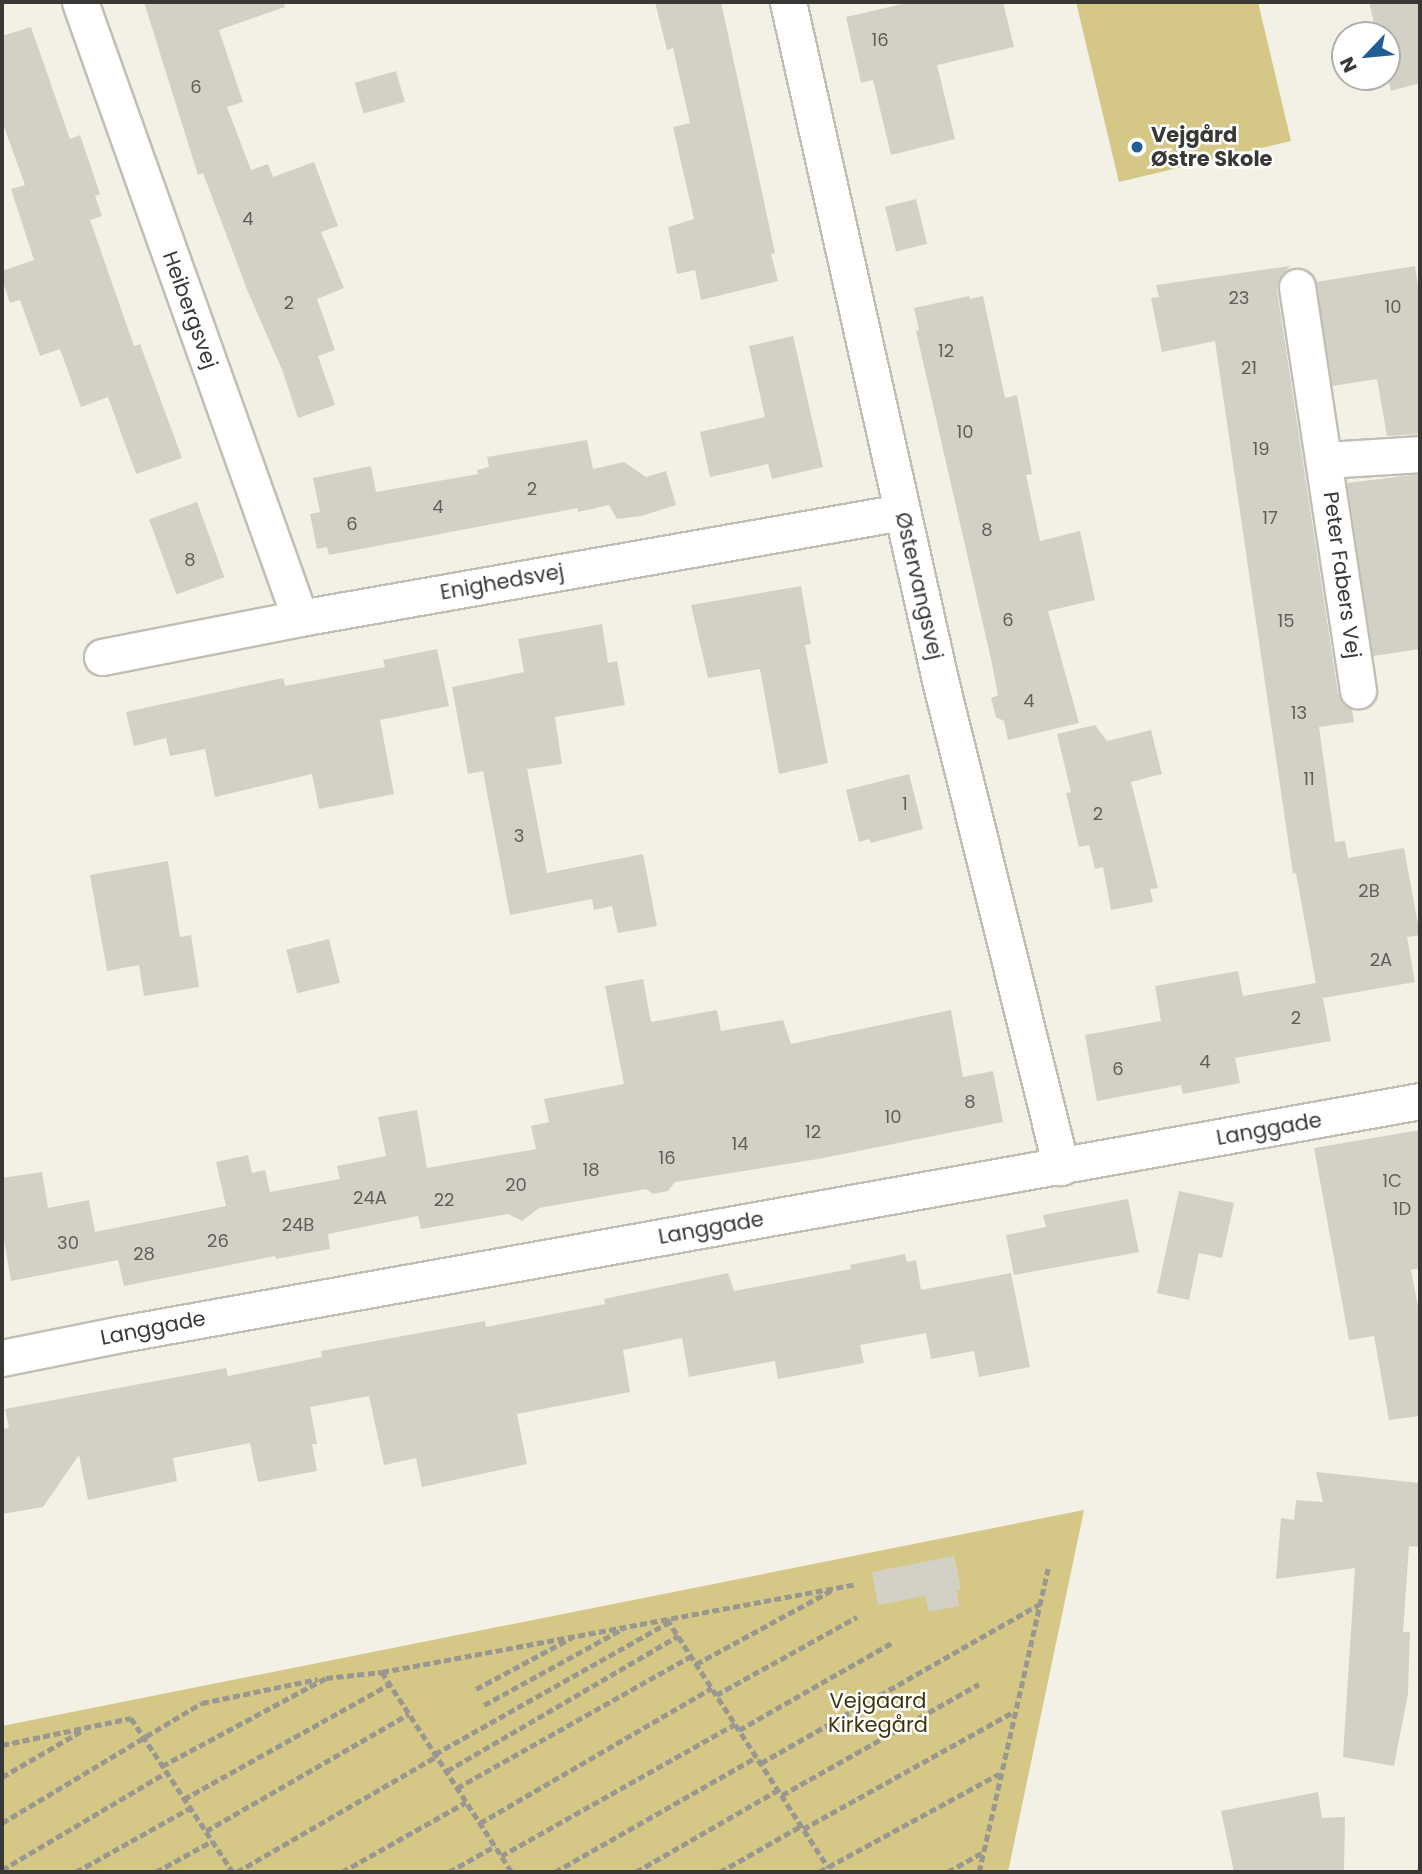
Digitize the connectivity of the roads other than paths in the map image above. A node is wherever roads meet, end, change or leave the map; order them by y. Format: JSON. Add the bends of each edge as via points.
{"nodes":[{"id":1,"x":80,"y":2,"type":"edge"},
{"id":2,"x":788,"y":2,"type":"edge"},
{"id":3,"x":1297,"y":287,"type":"dead end"},
{"id":4,"x":1420,"y":454,"type":"edge"},
{"id":5,"x":1325,"y":460,"type":"junction"},
{"id":6,"x":902,"y":512,"type":"junction"},
{"id":7,"x":300,"y":618,"type":"junction"},
{"id":8,"x":102,"y":657,"type":"dead end"},
{"id":9,"x":1358,"y":690,"type":"dead end"},
{"id":10,"x":1420,"y":1101,"type":"edge"},
{"id":11,"x":1061,"y":1167,"type":"junction"},
{"id":12,"x":2,"y":1358,"type":"edge"}],
"edges":[{"from":1,"to":7,"type":"street","name":"Heibergsvej"},
{"from":2,"to":6,"type":"street","name":"Østervangsvej"},
{"from":3,"to":5,"type":"street","name":"Peter Fabers Vej"},
{"from":4,"to":5,"type":"street","name":"Peter Fabers Vej"},
{"from":5,"to":9,"type":"street","name":"Peter Fabers Vej"},
{"from":6,"to":7,"type":"street","name":"Enighedsvej"},
{"from":6,"to":11,"type":"street","name":"Østervangsvej"},
{"from":7,"to":8,"type":"street","name":"Enighedsvej"},
{"from":10,"to":11,"type":"street","name":"Langgade"},
{"from":11,"to":12,"type":"street","name":"Langgade"}]}
